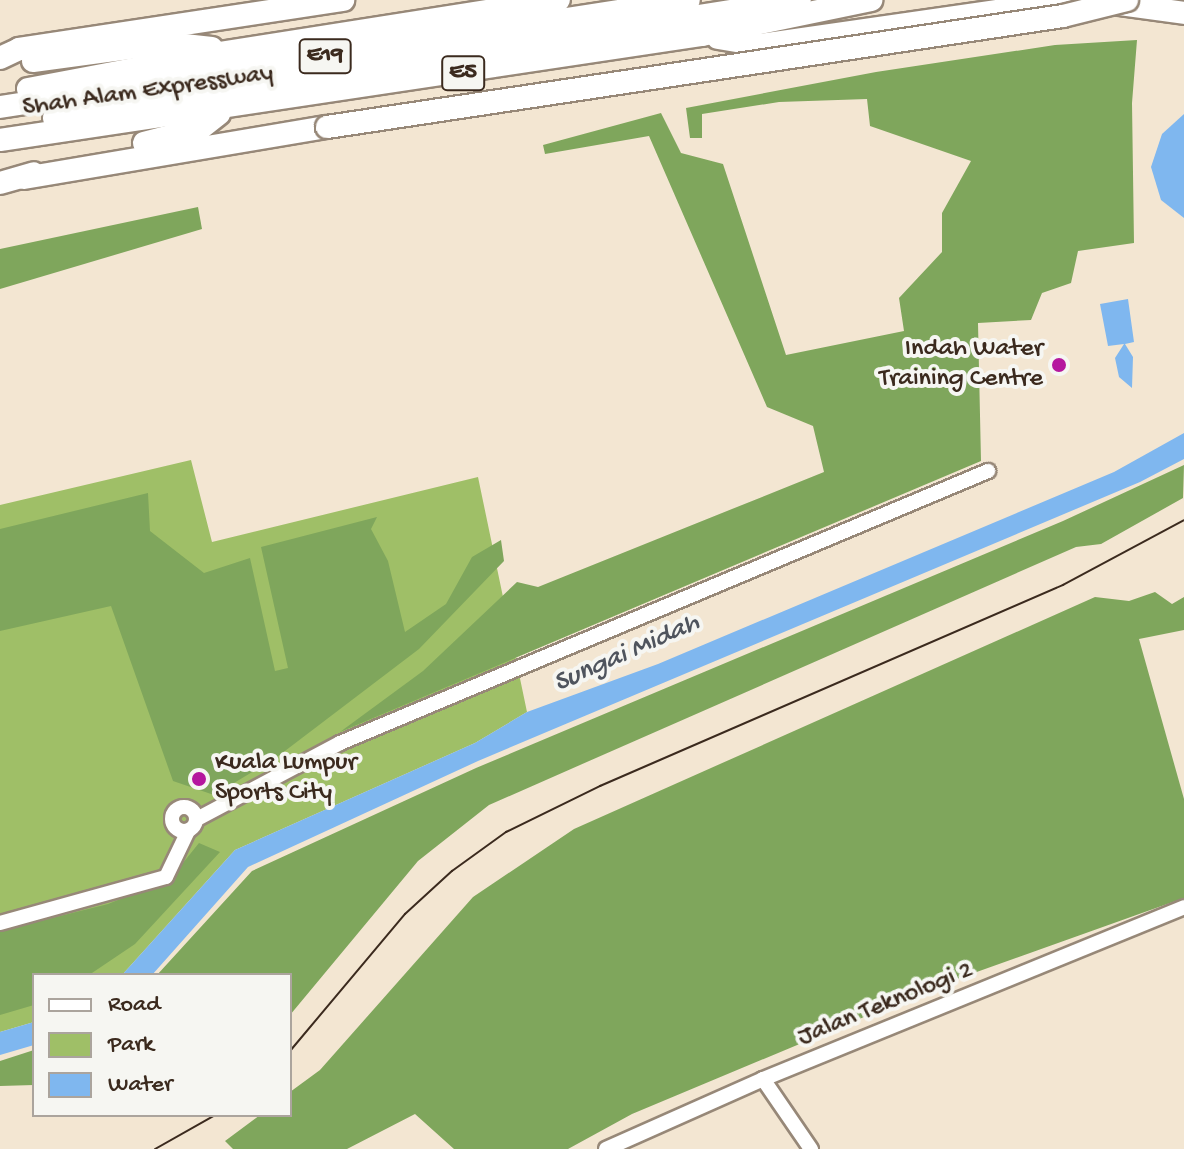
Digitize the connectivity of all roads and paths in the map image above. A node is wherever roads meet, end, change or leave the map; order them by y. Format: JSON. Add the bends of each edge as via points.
{"nodes":[{"id":1,"x":343,"y":0,"type":"edge"},
{"id":2,"x":559,"y":0,"type":"edge"},
{"id":3,"x":689,"y":0,"type":"edge"},
{"id":4,"x":800,"y":0,"type":"edge"},
{"id":5,"x":871,"y":0,"type":"edge"},
{"id":6,"x":1127,"y":0,"type":"edge"},
{"id":7,"x":1184,"y":13,"type":"edge"},
{"id":8,"x":648,"y":15,"type":"junction"},
{"id":9,"x":702,"y":35,"type":"junction"},
{"id":10,"x":219,"y":53,"type":"junction"},
{"id":11,"x":0,"y":58,"type":"edge"},
{"id":12,"x":0,"y":65,"type":"edge"},
{"id":13,"x":0,"y":95,"type":"edge"},
{"id":14,"x":0,"y":107,"type":"edge"},
{"id":15,"x":223,"y":111,"type":"junction"},
{"id":16,"x":0,"y":127,"type":"edge"},
{"id":17,"x":0,"y":140,"type":"edge"},
{"id":18,"x":24,"y":178,"type":"junction"},
{"id":19,"x":0,"y":183,"type":"edge"},
{"id":20,"x":988,"y":471,"type":"dead end"},
{"id":21,"x":1184,"y":907,"type":"edge"},
{"id":22,"x":0,"y":923,"type":"edge"},
{"id":23,"x":763,"y":1079,"type":"junction"},
{"id":24,"x":606,"y":1149,"type":"edge"},
{"id":25,"x":811,"y":1149,"type":"edge"}],
"edges":[{"from":1,"to":11,"type":"highway","via":[[19,49]]},
{"from":2,"to":10,"type":"highway","name":"Shah Alam Expressway","number":"E5"},
{"from":3,"to":8,"type":"highway","number":"E19"},
{"from":4,"to":8,"type":"highway","number":"E19"},
{"from":5,"to":9,"type":"highway","name":"Shah Alam Expressway","number":"E5"},
{"from":6,"to":18,"type":"highway","bridge":true,"via":[[1063,16]]},
{"from":7,"to":9,"type":"highway","via":[[1112,2],[1058,2],[761,45]]},
{"from":8,"to":14,"type":"highway","number":"E19"},
{"from":8,"to":16,"type":"highway","number":"E19"},
{"from":9,"to":15,"type":"highway","name":"Shah Alam Expressway","number":"E5"},
{"from":10,"to":12,"type":"highway","via":[[206,44],[166,43]]},
{"from":10,"to":13,"type":"highway","number":"E5"},
{"from":15,"to":17,"type":"highway","name":"Shah Alam Expressway","number":"E5"},
{"from":15,"to":18,"type":"highway","via":[[201,128],[62,160]]},
{"from":18,"to":19,"type":"highway"},
{"from":20,"to":22,"type":"street","via":[[340,743],[192,825],[166,877]]},
{"from":21,"to":23,"type":"street","name":"Jalan Teknologi 2"},
{"from":23,"to":24,"type":"street","name":"Jalan Teknologi 2"},
{"from":23,"to":25,"type":"street"}]}
